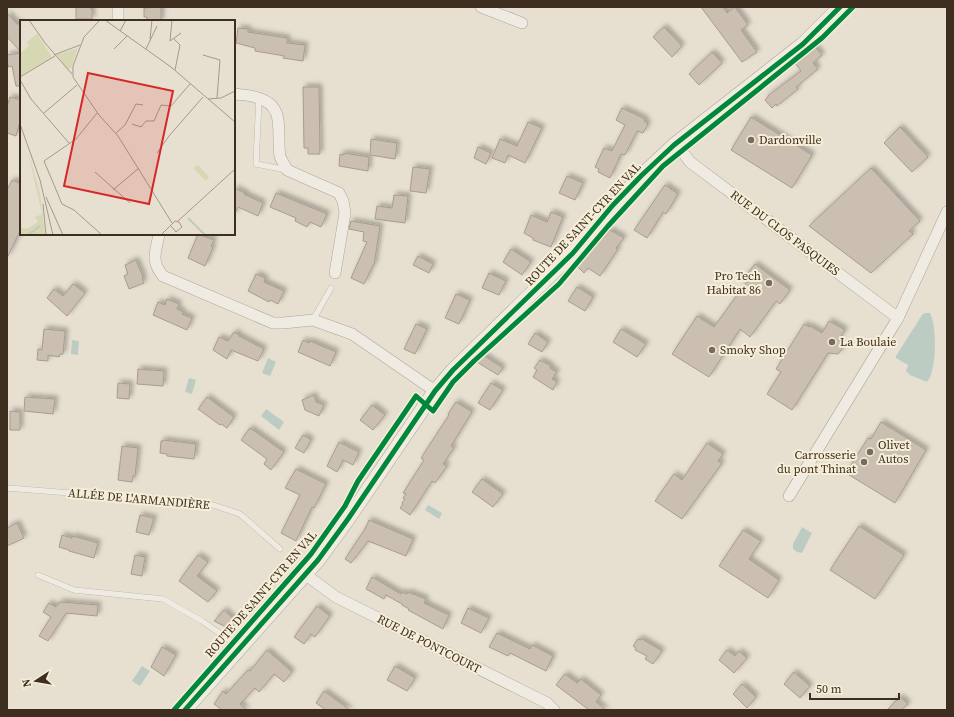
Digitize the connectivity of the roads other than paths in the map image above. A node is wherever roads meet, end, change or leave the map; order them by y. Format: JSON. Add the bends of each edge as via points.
{"nodes":[{"id":1,"x":118,"y":7,"type":"edge"},
{"id":2,"x":481,"y":7,"type":"edge"},
{"id":3,"x":840,"y":7,"type":"edge"},
{"id":4,"x":118,"y":20,"type":"edge"},
{"id":5,"x":522,"y":23,"type":"dead end"},
{"id":6,"x":235,"y":94,"type":"edge"},
{"id":7,"x":259,"y":98,"type":"junction"},
{"id":8,"x":674,"y":145,"type":"junction"},
{"id":9,"x":287,"y":170,"type":"junction"},
{"id":10,"x":947,"y":212,"type":"edge"},
{"id":11,"x":159,"y":235,"type":"edge"},
{"id":12,"x":335,"y":273,"type":"dead end"},
{"id":13,"x":331,"y":288,"type":"dead end"},
{"id":14,"x":898,"y":318,"type":"junction"},
{"id":15,"x":313,"y":320,"type":"junction"},
{"id":16,"x":435,"y":391,"type":"junction"},
{"id":17,"x":7,"y":488,"type":"edge"},
{"id":18,"x":789,"y":496,"type":"dead end"},
{"id":19,"x":280,"y":549,"type":"dead end"},
{"id":20,"x":38,"y":575,"type":"dead end"},
{"id":21,"x":306,"y":575,"type":"junction"},
{"id":22,"x":240,"y":648,"type":"junction"},
{"id":23,"x":189,"y":707,"type":"edge"},
{"id":24,"x":554,"y":710,"type":"edge"}],
"edges":[{"from":1,"to":4,"type":"street"},
{"from":2,"to":5,"type":"street"},
{"from":3,"to":8,"type":"street","name":"ROUTE DE SAINT-CYR EN VAL","via":[[803,44]]},
{"from":6,"to":7,"type":"street"},
{"from":7,"to":9,"type":"street","via":[[270,103],[276,111],[279,122],[280,156]]},
{"from":7,"to":9,"type":"lane","via":[[256,164]]},
{"from":8,"to":14,"type":"street","name":"RUE DU CLOS PASQUIES","via":[[690,162]]},
{"from":8,"to":16,"type":"street","name":"ROUTE DE SAINT-CYR EN VAL","via":[[618,200],[573,253],[453,370]]},
{"from":9,"to":12,"type":"street","via":[[339,193],[343,201],[345,213]]},
{"from":10,"to":14,"type":"street"},
{"from":11,"to":15,"type":"street","via":[[154,259],[163,276],[273,323]]},
{"from":13,"to":15,"type":"lane"},
{"from":14,"to":18,"type":"street"},
{"from":15,"to":16,"type":"street","via":[[352,334]]},
{"from":16,"to":21,"type":"street","name":"ROUTE DE SAINT-CYR EN VAL","via":[[348,519]]},
{"from":17,"to":19,"type":"lane","name":"ALLÉE DE L'ARMANDIÈRE","via":[[210,504],[240,514]]},
{"from":20,"to":22,"type":"lane","via":[[74,590],[163,599],[202,621]]},
{"from":21,"to":22,"type":"street","name":"ROUTE DE SAINT-CYR EN VAL"},
{"from":21,"to":24,"type":"street","name":"RUE DE PONTCOURT","via":[[336,597],[547,703]]},
{"from":22,"to":23,"type":"street","name":"ROUTE DE SAINT-CYR EN VAL"}]}
